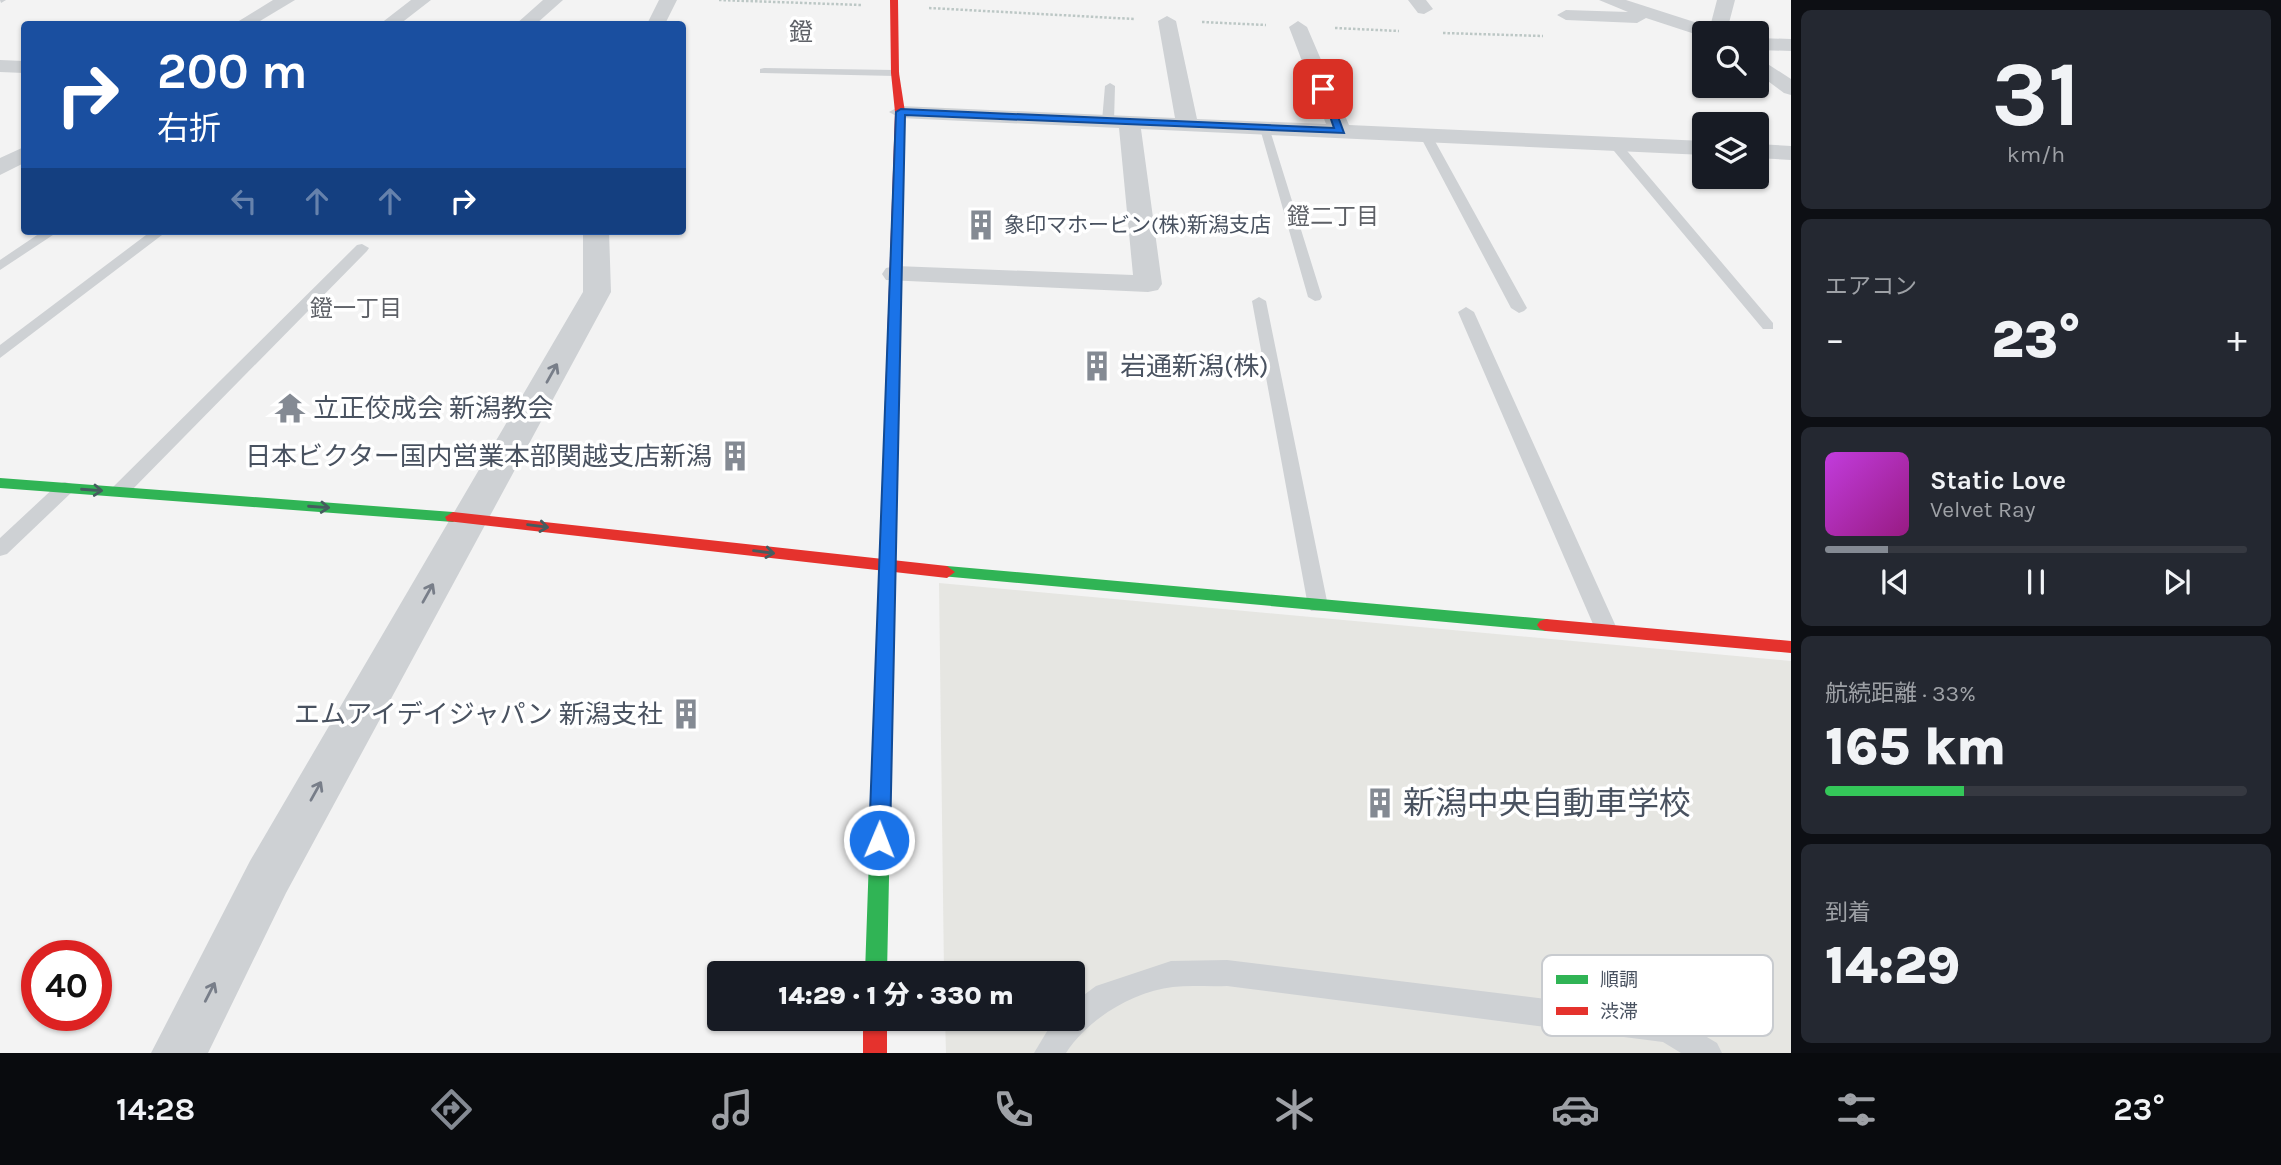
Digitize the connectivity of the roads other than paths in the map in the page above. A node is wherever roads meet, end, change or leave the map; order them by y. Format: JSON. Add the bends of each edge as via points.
{"nodes":[{"id":1,"x":286,"y":0,"type":"edge"},
{"id":2,"x":422,"y":0,"type":"edge"},
{"id":3,"x":554,"y":0,"type":"edge"},
{"id":4,"x":668,"y":0,"type":"edge"},
{"id":5,"x":1608,"y":0,"type":"edge"},
{"id":6,"x":1726,"y":0,"type":"edge"},
{"id":7,"x":893,"y":3,"type":"edge"},
{"id":8,"x":1566,"y":15,"type":"dead end"},
{"id":9,"x":1670,"y":19,"type":"junction"},
{"id":10,"x":248,"y":21,"type":"edge"},
{"id":11,"x":392,"y":21,"type":"edge"},
{"id":12,"x":529,"y":21,"type":"edge"},
{"id":13,"x":658,"y":21,"type":"edge"},
{"id":14,"x":1167,"y":21,"type":"road end"},
{"id":15,"x":1721,"y":21,"type":"edge"},
{"id":16,"x":1298,"y":27,"type":"road end"},
{"id":17,"x":1692,"y":27,"type":"edge"},
{"id":18,"x":1769,"y":45,"type":"edge"},
{"id":19,"x":1791,"y":46,"type":"edge"},
{"id":20,"x":0,"y":66,"type":"edge"},
{"id":21,"x":21,"y":67,"type":"edge"},
{"id":22,"x":764,"y":71,"type":"dead end"},
{"id":23,"x":1769,"y":72,"type":"edge"},
{"id":24,"x":895,"y":73,"type":"junction"},
{"id":25,"x":1110,"y":86,"type":"dead end"},
{"id":26,"x":1791,"y":89,"type":"edge"},
{"id":27,"x":901,"y":112,"type":"junction"},
{"id":28,"x":1119,"y":121,"type":"junction"},
{"id":29,"x":1187,"y":124,"type":"junction"},
{"id":30,"x":1263,"y":128,"type":"junction"},
{"id":31,"x":1340,"y":131,"type":"junction"},
{"id":32,"x":1425,"y":134,"type":"junction"},
{"id":33,"x":1613,"y":142,"type":"junction"},
{"id":34,"x":1692,"y":147,"type":"edge"},
{"id":35,"x":1769,"y":152,"type":"edge"},
{"id":36,"x":1791,"y":153,"type":"edge"},
{"id":37,"x":21,"y":156,"type":"edge"},
{"id":38,"x":0,"y":168,"type":"edge"},
{"id":39,"x":46,"y":235,"type":"edge"},
{"id":40,"x":154,"y":235,"type":"edge"},
{"id":41,"x":596,"y":235,"type":"edge"},
{"id":42,"x":362,"y":248,"type":"dead end"},
{"id":43,"x":0,"y":266,"type":"edge"},
{"id":44,"x":896,"y":274,"type":"junction"},
{"id":45,"x":1315,"y":297,"type":"dead end"},
{"id":46,"x":1259,"y":301,"type":"dead end"},
{"id":47,"x":1519,"y":308,"type":"dead end"},
{"id":48,"x":1466,"y":312,"type":"dead end"},
{"id":49,"x":1768,"y":326,"type":"dead end"},
{"id":50,"x":0,"y":353,"type":"edge"},
{"id":51,"x":0,"y":483,"type":"edge"},
{"id":52,"x":65,"y":488,"type":"junction"},
{"id":53,"x":119,"y":492,"type":"junction"},
{"id":54,"x":470,"y":518,"type":"junction"},
{"id":55,"x":0,"y":549,"type":"edge"},
{"id":56,"x":889,"y":567,"type":"junction"},
{"id":57,"x":1318,"y":606,"type":"junction"},
{"id":58,"x":1607,"y":631,"type":"junction"},
{"id":59,"x":1791,"y":647,"type":"edge"},
{"id":60,"x":876,"y":961,"type":"edge"},
{"id":61,"x":1542,"y":1012,"type":"edge"},
{"id":62,"x":876,"y":1031,"type":"edge"},
{"id":63,"x":1680,"y":1036,"type":"edge"},
{"id":64,"x":179,"y":1053,"type":"edge"},
{"id":65,"x":875,"y":1053,"type":"edge"},
{"id":66,"x":1049,"y":1053,"type":"edge"},
{"id":67,"x":1707,"y":1053,"type":"edge"}],
"edges":[{"from":1,"to":10,"type":"street"},
{"from":2,"to":11,"type":"street"},
{"from":3,"to":12,"type":"street"},
{"from":4,"to":13,"type":"street"},
{"from":5,"to":9,"type":"street"},
{"from":6,"to":15,"type":"street"},
{"from":7,"to":24,"type":"street"},
{"from":8,"to":9,"type":"street"},
{"from":9,"to":17,"type":"street"},
{"from":14,"to":29,"type":"street"},
{"from":16,"to":31,"type":"street"},
{"from":18,"to":19,"type":"street"},
{"from":20,"to":21,"type":"street"},
{"from":22,"to":24,"type":"lane"},
{"from":23,"to":26,"type":"street"},
{"from":24,"to":27,"type":"street"},
{"from":25,"to":28,"type":"lane"},
{"from":27,"to":28,"type":"street"},
{"from":27,"to":44,"type":"street"},
{"from":28,"to":29,"type":"street"},
{"from":28,"to":44,"type":"street","via":[[1148,284]]},
{"from":29,"to":30,"type":"street"},
{"from":30,"to":31,"type":"street"},
{"from":30,"to":45,"type":"lane"},
{"from":31,"to":32,"type":"street"},
{"from":32,"to":33,"type":"street"},
{"from":32,"to":47,"type":"lane"},
{"from":33,"to":34,"type":"street"},
{"from":33,"to":49,"type":"lane"},
{"from":35,"to":36,"type":"street"},
{"from":37,"to":38,"type":"street"},
{"from":39,"to":43,"type":"lane"},
{"from":40,"to":50,"type":"lane"},
{"from":54,"to":41,"type":"street","one_way":true,"via":[[597,292]]},
{"from":42,"to":53,"type":"lane"},
{"from":44,"to":56,"type":"street"},
{"from":46,"to":57,"type":"lane"},
{"from":48,"to":58,"type":"lane"},
{"from":51,"to":52,"type":"street"},
{"from":52,"to":53,"type":"street","one_way":true},
{"from":52,"to":55,"type":"lane"},
{"from":53,"to":54,"type":"street","one_way":true},
{"from":54,"to":56,"type":"street","one_way":true},
{"from":64,"to":54,"type":"street","one_way":true,"via":[[268,877]]},
{"from":56,"to":57,"type":"street"},
{"from":56,"to":60,"type":"street"},
{"from":57,"to":58,"type":"street"},
{"from":58,"to":59,"type":"street"},
{"from":61,"to":66,"type":"lane","via":[[1227,973],[1171,974],[1106,996],[1068,1024]]},
{"from":62,"to":65,"type":"street"},
{"from":63,"to":67,"type":"lane"}]}
